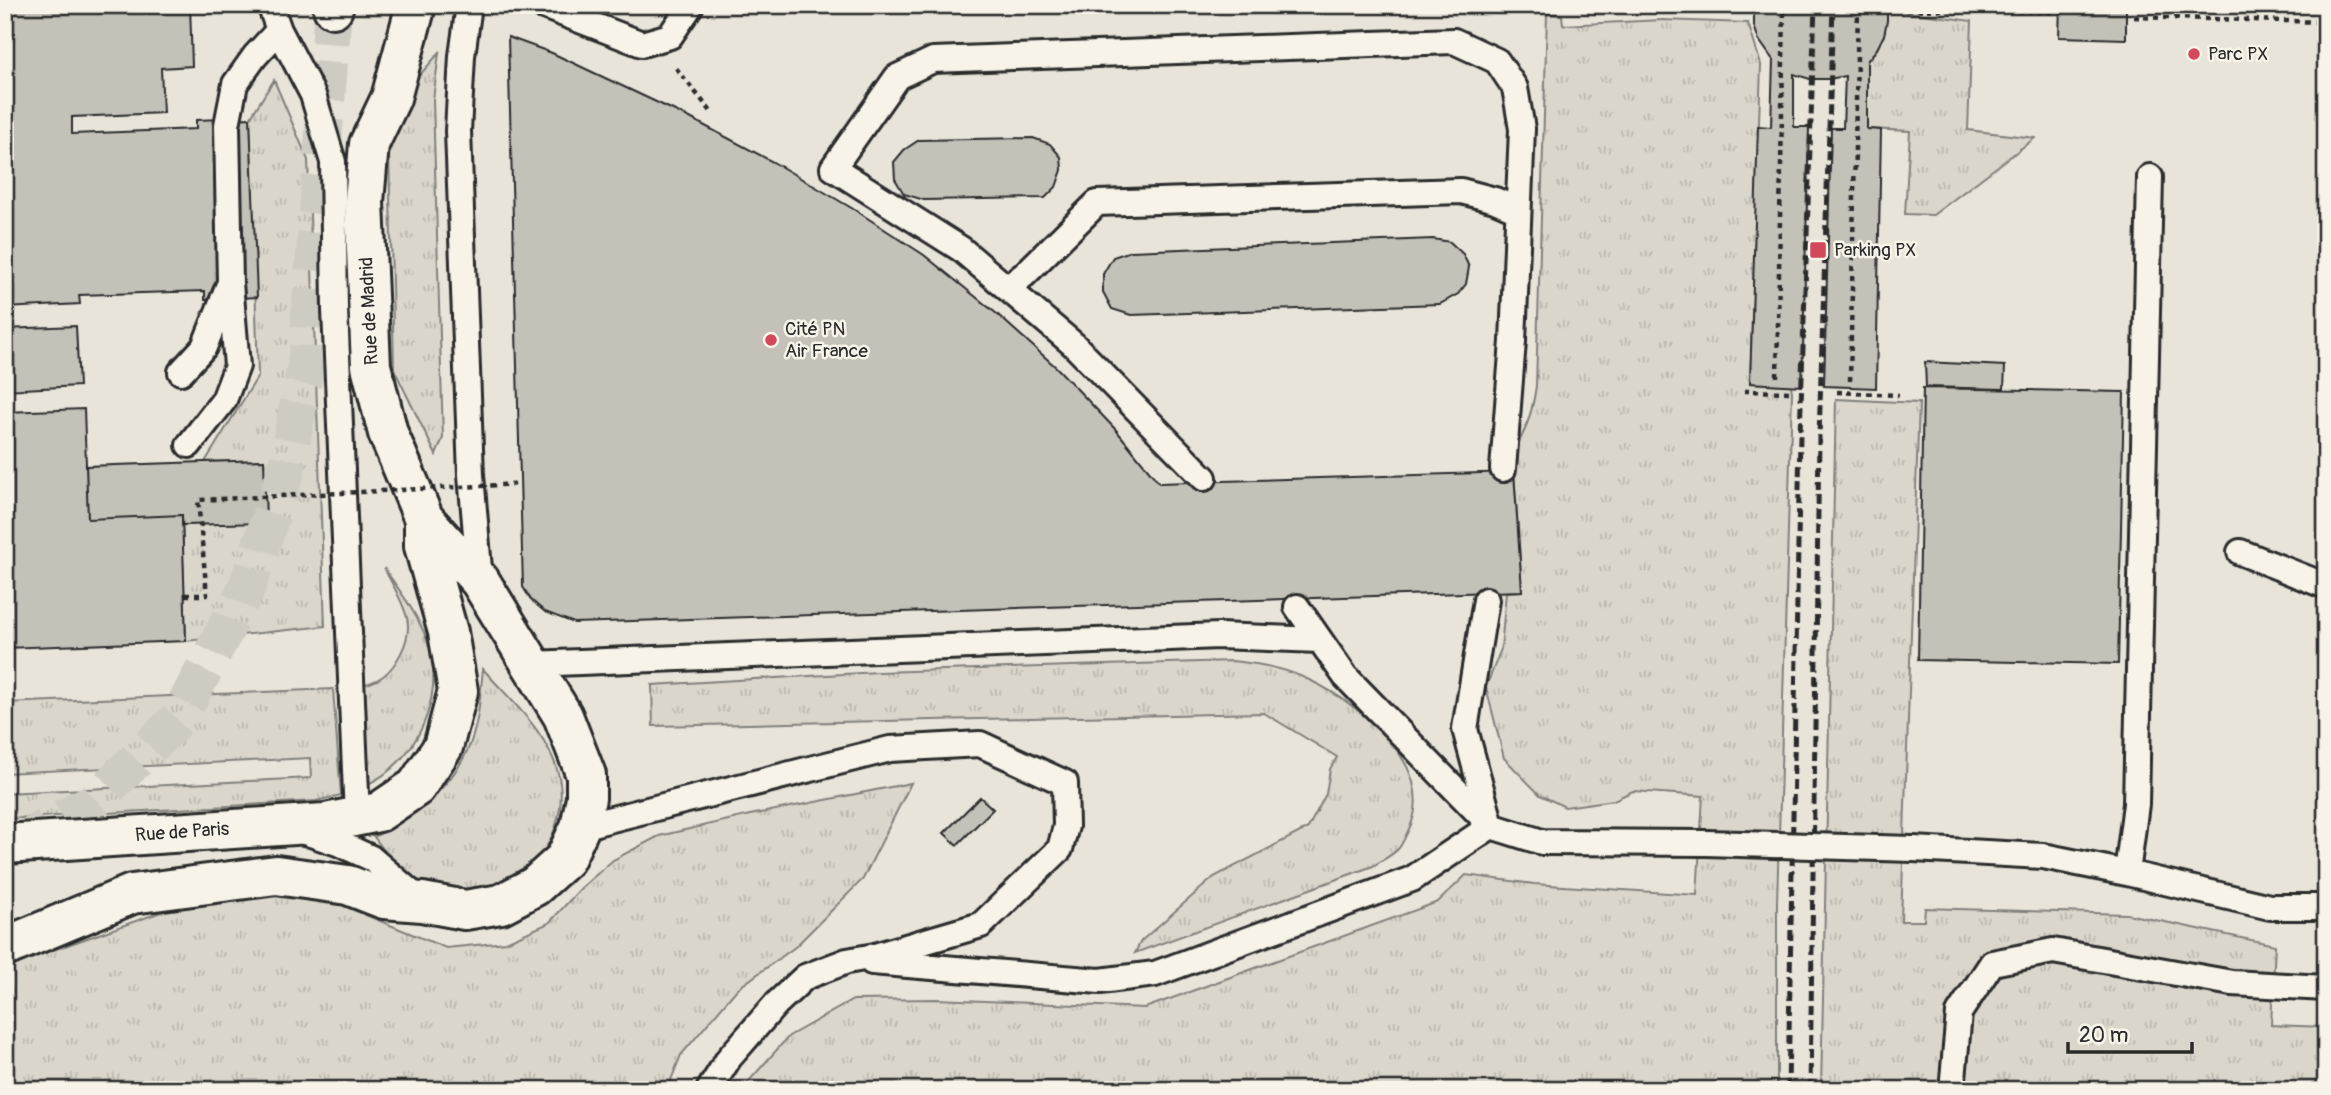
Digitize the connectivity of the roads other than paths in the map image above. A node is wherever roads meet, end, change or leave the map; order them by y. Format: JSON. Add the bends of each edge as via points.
{"nodes":[{"id":1,"x":270,"y":5,"type":"edge"},
{"id":2,"x":416,"y":5,"type":"edge"},
{"id":3,"x":469,"y":5,"type":"edge"},
{"id":4,"x":541,"y":5,"type":"edge"},
{"id":5,"x":691,"y":5,"type":"edge"},
{"id":6,"x":279,"y":30,"type":"junction"},
{"id":7,"x":2150,"y":177,"type":"dead end"},
{"id":8,"x":1518,"y":210,"type":"junction"},
{"id":9,"x":230,"y":283,"type":"junction"},
{"id":10,"x":1007,"y":288,"type":"junction"},
{"id":11,"x":181,"y":372,"type":"dead end"},
{"id":12,"x":189,"y":445,"type":"dead end"},
{"id":13,"x":1503,"y":469,"type":"dead end"},
{"id":14,"x":1204,"y":478,"type":"dead end"},
{"id":15,"x":424,"y":519,"type":"junction"},
{"id":16,"x":2240,"y":552,"type":"dead end"},
{"id":17,"x":480,"y":580,"type":"junction"},
{"id":18,"x":2326,"y":586,"type":"edge"},
{"id":19,"x":1486,"y":600,"type":"dead end"},
{"id":20,"x":1297,"y":607,"type":"dead end"},
{"id":21,"x":1320,"y":640,"type":"junction"},
{"id":22,"x":531,"y":664,"type":"junction"},
{"id":23,"x":357,"y":816,"type":"junction"},
{"id":24,"x":285,"y":826,"type":"junction"},
{"id":25,"x":1491,"y":826,"type":"junction"},
{"id":26,"x":580,"y":827,"type":"junction"},
{"id":27,"x":5,"y":844,"type":"edge"},
{"id":28,"x":2127,"y":873,"type":"junction"},
{"id":29,"x":422,"y":902,"type":"junction"},
{"id":30,"x":2326,"y":907,"type":"edge"},
{"id":31,"x":5,"y":947,"type":"edge"},
{"id":32,"x":847,"y":961,"type":"junction"},
{"id":33,"x":2326,"y":988,"type":"edge"},
{"id":34,"x":709,"y":1090,"type":"edge"},
{"id":35,"x":1952,"y":1090,"type":"edge"}],
"edges":[{"from":1,"to":6,"type":"lane"},
{"from":2,"to":15,"type":"street","name":"Rue de Madrid","via":[[391,98],[369,144],[364,202],[371,366],[388,433]]},
{"from":3,"to":17,"type":"lane","via":[[458,131],[471,475]]},
{"from":4,"to":5,"type":"lane","via":[[642,44],[670,36]]},
{"from":6,"to":9,"type":"lane","via":[[235,84],[227,125]]},
{"from":6,"to":23,"type":"lane","via":[[313,95],[332,162]]},
{"from":7,"to":28,"type":"lane","via":[[2136,804]]},
{"from":8,"to":10,"type":"lane","via":[[1461,191],[1097,203]]},
{"from":8,"to":10,"type":"lane","via":[[1522,129],[1515,89],[1497,61],[1454,41],[933,60],[898,78],[833,168],[961,249]]},
{"from":8,"to":13,"type":"lane"},
{"from":9,"to":11,"type":"lane","via":[[204,347]]},
{"from":9,"to":12,"type":"lane","via":[[237,366],[224,400]]},
{"from":10,"to":14,"type":"lane","via":[[1073,344]]},
{"from":15,"to":17,"type":"street"},
{"from":15,"to":23,"type":"street","name":"Rue de Madrid","via":[[424,546],[448,632],[458,691],[443,747],[416,787],[379,812]]},
{"from":16,"to":18,"type":"lane"},
{"from":17,"to":22,"type":"street"},
{"from":19,"to":25,"type":"lane","via":[[1465,729]]},
{"from":20,"to":21,"type":"lane"},
{"from":21,"to":22,"type":"lane","via":[[1205,636]]},
{"from":21,"to":25,"type":"lane","via":[[1345,676]]},
{"from":22,"to":26,"type":"street","via":[[563,716],[586,775]]},
{"from":23,"to":24,"type":"street","name":"Rue de Paris"},
{"from":24,"to":27,"type":"street","name":"Rue de Paris"},
{"from":24,"to":29,"type":"lane","via":[[371,858]]},
{"from":25,"to":28,"type":"lane","bridge":true,"via":[[1542,842],[1913,849],[2043,856]]},
{"from":25,"to":32,"type":"lane","via":[[1412,879],[1155,974],[1100,981]]},
{"from":26,"to":29,"type":"street","via":[[565,859],[535,886],[501,904],[465,910]]},
{"from":26,"to":32,"type":"lane","via":[[890,748],[980,744],[1065,783],[1066,826],[1060,849],[981,925]]},
{"from":28,"to":30,"type":"lane","via":[[2270,907]]},
{"from":29,"to":31,"type":"street","via":[[384,899],[348,885],[276,875],[132,894]]},
{"from":32,"to":34,"type":"lane","via":[[797,984],[729,1058]]},
{"from":33,"to":35,"type":"lane","via":[[2232,983],[2053,951],[1992,962],[1959,1013]]}]}
